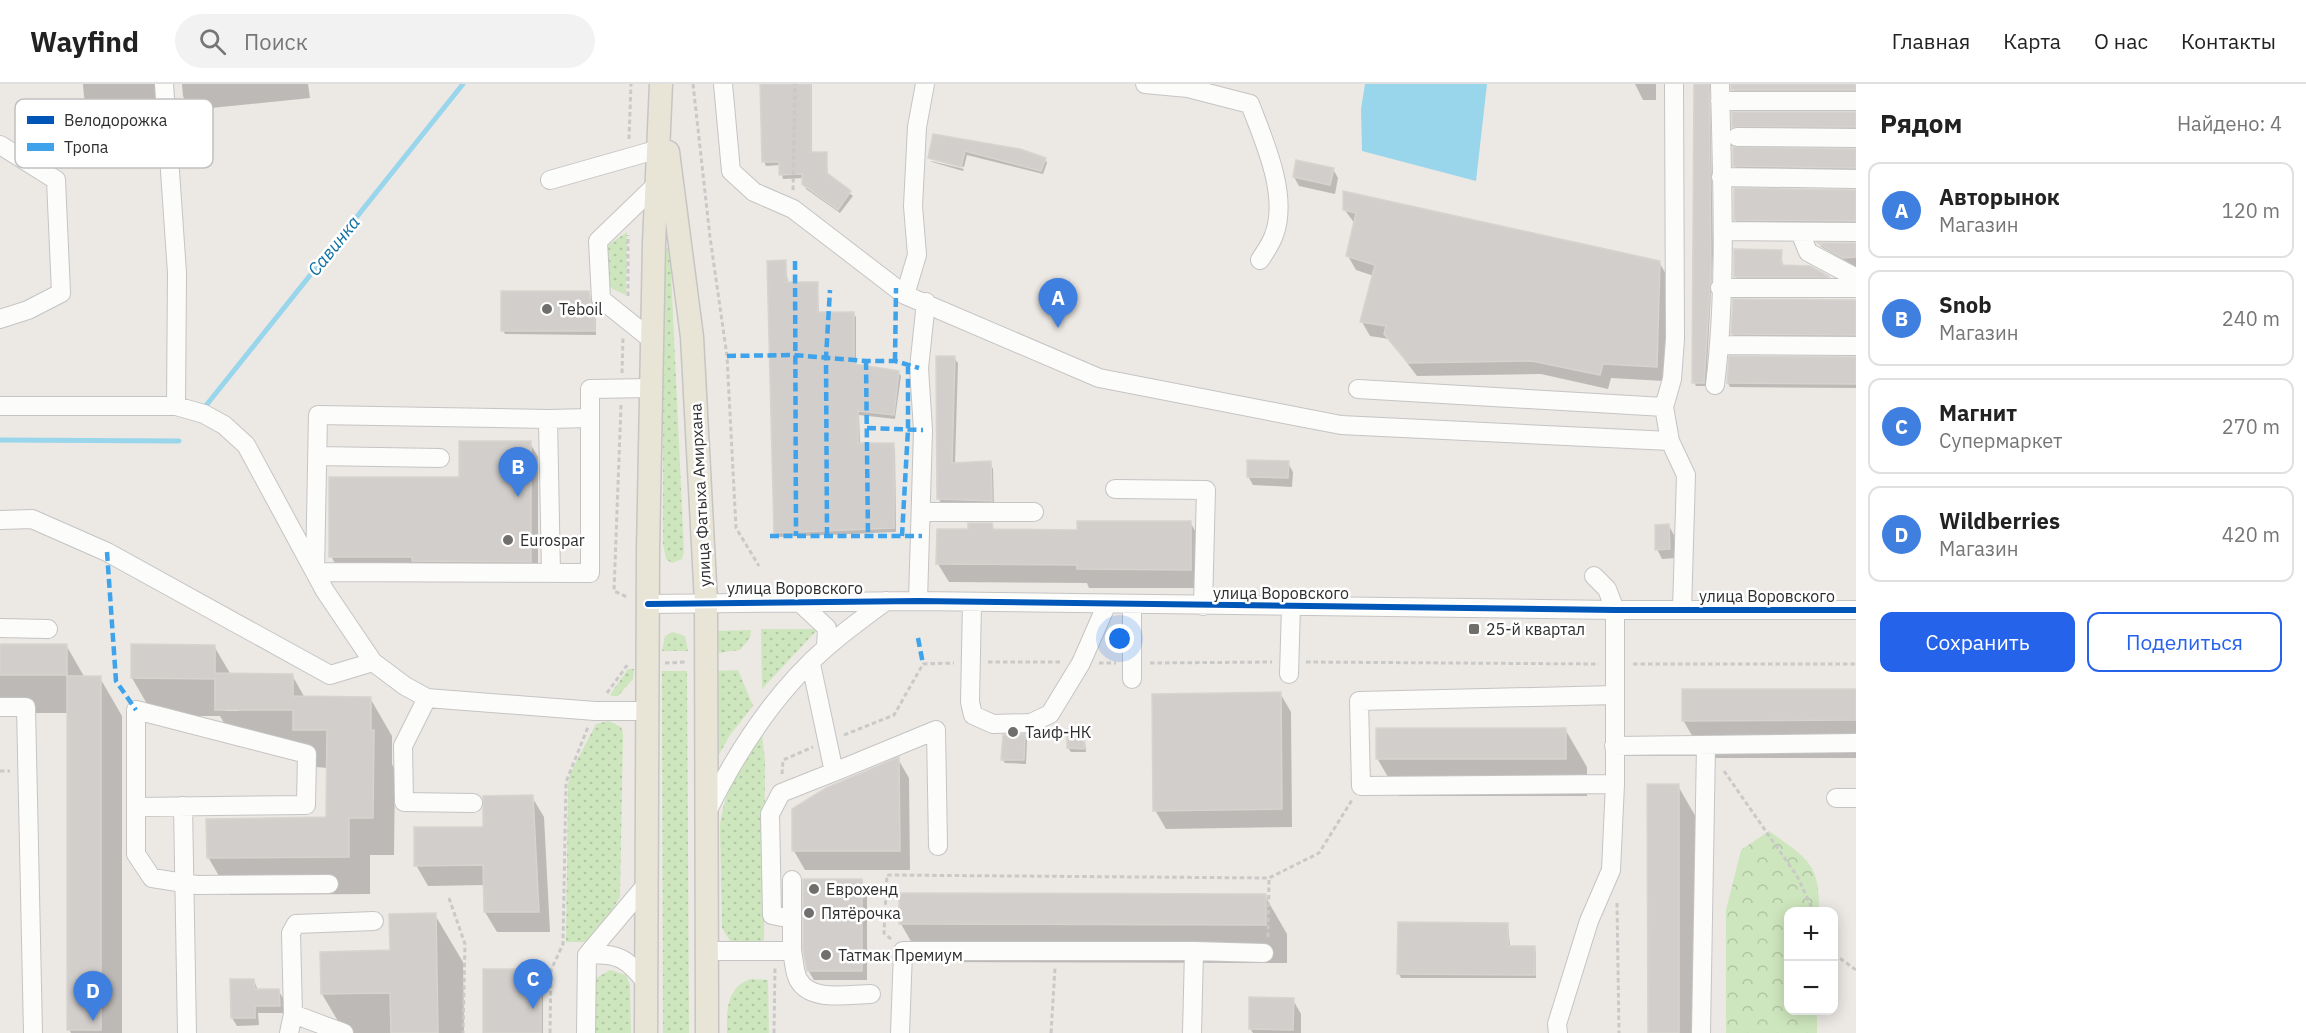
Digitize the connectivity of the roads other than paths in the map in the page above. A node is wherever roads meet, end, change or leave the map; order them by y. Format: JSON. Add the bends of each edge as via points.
{"nodes":[{"id":1,"x":164,"y":84,"type":"edge"},
{"id":2,"x":723,"y":84,"type":"edge"},
{"id":3,"x":925,"y":84,"type":"edge"},
{"id":4,"x":1145,"y":84,"type":"edge"},
{"id":5,"x":1674,"y":84,"type":"edge"},
{"id":6,"x":1720,"y":92,"type":"edge"},
{"id":7,"x":662,"y":93,"type":"edge"},
{"id":8,"x":165,"y":99,"type":"edge"},
{"id":9,"x":1856,"y":101,"type":"edge"},
{"id":10,"x":1737,"y":137,"type":"dead end"},
{"id":11,"x":1856,"y":138,"type":"edge"},
{"id":12,"x":0,"y":145,"type":"edge"},
{"id":13,"x":659,"y":149,"type":"junction"},
{"id":14,"x":15,"y":154,"type":"edge"},
{"id":15,"x":37,"y":168,"type":"edge"},
{"id":16,"x":170,"y":168,"type":"edge"},
{"id":17,"x":1721,"y":177,"type":"junction"},
{"id":18,"x":1856,"y":179,"type":"edge"},
{"id":19,"x":550,"y":180,"type":"dead end"},
{"id":20,"x":656,"y":185,"type":"junction"},
{"id":21,"x":1723,"y":231,"type":"junction"},
{"id":22,"x":1800,"y":232,"type":"junction"},
{"id":23,"x":1856,"y":232,"type":"edge"},
{"id":24,"x":1260,"y":260,"type":"dead end"},
{"id":25,"x":1856,"y":283,"type":"edge"},
{"id":26,"x":1720,"y":288,"type":"junction"},
{"id":27,"x":1856,"y":288,"type":"edge"},
{"id":28,"x":905,"y":295,"type":"junction"},
{"id":29,"x":926,"y":302,"type":"junction"},
{"id":30,"x":0,"y":319,"type":"edge"},
{"id":31,"x":652,"y":340,"type":"junction"},
{"id":32,"x":1720,"y":345,"type":"junction"},
{"id":33,"x":1856,"y":346,"type":"edge"},
{"id":34,"x":1715,"y":385,"type":"dead end"},
{"id":35,"x":651,"y":388,"type":"junction"},
{"id":36,"x":1359,"y":389,"type":"dead end"},
{"id":37,"x":0,"y":406,"type":"edge"},
{"id":38,"x":176,"y":406,"type":"junction"},
{"id":39,"x":1664,"y":407,"type":"junction"},
{"id":40,"x":590,"y":418,"type":"junction"},
{"id":41,"x":548,"y":419,"type":"junction"},
{"id":42,"x":1670,"y":441,"type":"junction"},
{"id":43,"x":317,"y":456,"type":"junction"},
{"id":44,"x":440,"y":458,"type":"dead end"},
{"id":45,"x":1114,"y":489,"type":"dead end"},
{"id":46,"x":922,"y":512,"type":"junction"},
{"id":47,"x":1034,"y":512,"type":"dead end"},
{"id":48,"x":0,"y":520,"type":"edge"},
{"id":49,"x":315,"y":572,"type":"junction"},
{"id":50,"x":551,"y":573,"type":"junction"},
{"id":51,"x":1594,"y":576,"type":"dead end"},
{"id":52,"x":798,"y":601,"type":"junction"},
{"id":53,"x":886,"y":601,"type":"junction"},
{"id":54,"x":918,"y":601,"type":"junction"},
{"id":55,"x":705,"y":602,"type":"junction"},
{"id":56,"x":972,"y":603,"type":"junction"},
{"id":57,"x":638,"y":605,"type":"junction"},
{"id":58,"x":1106,"y":606,"type":"junction"},
{"id":59,"x":1132,"y":606,"type":"junction"},
{"id":60,"x":1203,"y":606,"type":"junction"},
{"id":61,"x":1292,"y":606,"type":"junction"},
{"id":62,"x":1616,"y":610,"type":"junction"},
{"id":63,"x":1682,"y":610,"type":"junction"},
{"id":64,"x":1856,"y":610,"type":"edge"},
{"id":65,"x":0,"y":628,"type":"edge"},
{"id":66,"x":48,"y":629,"type":"dead end"},
{"id":67,"x":826,"y":647,"type":"junction"},
{"id":68,"x":373,"y":662,"type":"junction"},
{"id":69,"x":811,"y":664,"type":"junction"},
{"id":70,"x":1289,"y":668,"type":"road end"},
{"id":71,"x":1132,"y":671,"type":"road end"},
{"id":72,"x":1615,"y":695,"type":"junction"},
{"id":73,"x":427,"y":698,"type":"junction"},
{"id":74,"x":0,"y":707,"type":"edge"},
{"id":75,"x":648,"y":711,"type":"junction"},
{"id":76,"x":1856,"y":743,"type":"edge"},
{"id":77,"x":1614,"y":746,"type":"junction"},
{"id":78,"x":1706,"y":746,"type":"junction"},
{"id":79,"x":834,"y":772,"type":"junction"},
{"id":80,"x":1615,"y":784,"type":"junction"},
{"id":81,"x":1836,"y":798,"type":"dead end"},
{"id":82,"x":1856,"y":798,"type":"edge"},
{"id":83,"x":473,"y":803,"type":"dead end"},
{"id":84,"x":183,"y":806,"type":"junction"},
{"id":85,"x":136,"y":807,"type":"junction"},
{"id":86,"x":705,"y":817,"type":"junction"},
{"id":87,"x":938,"y":846,"type":"dead end"},
{"id":88,"x":792,"y":880,"type":"dead end"},
{"id":89,"x":184,"y":883,"type":"junction"},
{"id":90,"x":329,"y":884,"type":"dead end"},
{"id":91,"x":646,"y":885,"type":"junction"},
{"id":92,"x":792,"y":919,"type":"junction"},
{"id":93,"x":374,"y":921,"type":"dead end"},
{"id":94,"x":706,"y":951,"type":"junction"},
{"id":95,"x":785,"y":951,"type":"junction"},
{"id":96,"x":1194,"y":951,"type":"junction"},
{"id":97,"x":1264,"y":953,"type":"road end"},
{"id":98,"x":587,"y":955,"type":"junction"},
{"id":99,"x":646,"y":982,"type":"junction"},
{"id":100,"x":871,"y":994,"type":"dead end"},
{"id":101,"x":293,"y":1014,"type":"junction"},
{"id":102,"x":33,"y":1033,"type":"edge"},
{"id":103,"x":187,"y":1033,"type":"edge"},
{"id":104,"x":289,"y":1033,"type":"edge"},
{"id":105,"x":344,"y":1033,"type":"edge"},
{"id":106,"x":586,"y":1033,"type":"edge"},
{"id":107,"x":646,"y":1033,"type":"edge"},
{"id":108,"x":707,"y":1033,"type":"edge"},
{"id":109,"x":900,"y":1033,"type":"edge"},
{"id":110,"x":1192,"y":1033,"type":"edge"},
{"id":111,"x":1558,"y":1033,"type":"edge"},
{"id":112,"x":1701,"y":1033,"type":"edge"}],
"edges":[{"from":1,"to":8,"type":"street"},
{"from":2,"to":28,"type":"street","via":[[731,171],[754,192],[792,209]]},
{"from":3,"to":28,"type":"street","via":[[917,127],[913,206],[917,255]]},
{"from":4,"to":24,"type":"street","via":[[1188,88],[1250,104],[1270,156],[1278,194],[1274,234]]},
{"from":5,"to":39,"type":"street","via":[[1674,339],[1672,379]]},
{"from":6,"to":9,"type":"street"},
{"from":6,"to":17,"type":"street"},
{"from":7,"to":13,"type":"main road","name":"улица Фатыха Амирхана"},
{"from":7,"to":55,"type":"main road","name":"улица Фатыха Амирхана","via":[[692,337]]},
{"from":10,"to":11,"type":"street"},
{"from":12,"to":14,"type":"street"},
{"from":13,"to":19,"type":"street"},
{"from":13,"to":20,"type":"main road","name":"улица Фатыха Амирхана"},
{"from":15,"to":30,"type":"street","via":[[56,180],[61,292],[28,310]]},
{"from":16,"to":38,"type":"street","via":[[177,273]]},
{"from":17,"to":18,"type":"street"},
{"from":17,"to":21,"type":"street"},
{"from":20,"to":31,"type":"main road","name":"улица Фатыха Амирхана"},
{"from":20,"to":31,"type":"street","via":[[598,241],[601,299]]},
{"from":21,"to":22,"type":"street"},
{"from":21,"to":26,"type":"street"},
{"from":22,"to":23,"type":"street"},
{"from":22,"to":25,"type":"street","via":[[1808,252],[1851,275]]},
{"from":26,"to":27,"type":"street"},
{"from":26,"to":32,"type":"street"},
{"from":28,"to":29,"type":"street"},
{"from":29,"to":42,"type":"street","via":[[1099,378],[1341,425]]},
{"from":29,"to":46,"type":"street","via":[[919,368]]},
{"from":31,"to":35,"type":"main road","name":"улица Фатыха Амирхана"},
{"from":32,"to":33,"type":"street"},
{"from":32,"to":34,"type":"street"},
{"from":35,"to":40,"type":"street","via":[[590,389]]},
{"from":35,"to":57,"type":"main road","name":"улица Фатыха Амирхана"},
{"from":36,"to":39,"type":"street"},
{"from":37,"to":38,"type":"street"},
{"from":38,"to":49,"type":"street","via":[[224,425],[246,445]]},
{"from":39,"to":42,"type":"street"},
{"from":40,"to":41,"type":"street"},
{"from":40,"to":50,"type":"street","via":[[590,573]]},
{"from":41,"to":43,"type":"street","via":[[318,415]]},
{"from":41,"to":50,"type":"street"},
{"from":42,"to":63,"type":"street","via":[[1686,475]]},
{"from":43,"to":44,"type":"street"},
{"from":43,"to":49,"type":"street"},
{"from":45,"to":60,"type":"street","via":[[1206,490]]},
{"from":46,"to":47,"type":"street"},
{"from":46,"to":54,"type":"street"},
{"from":48,"to":68,"type":"street","via":[[32,519],[107,552],[330,675]]},
{"from":49,"to":50,"type":"street"},
{"from":49,"to":68,"type":"street"},
{"from":51,"to":62,"type":"street","via":[[1607,589]]},
{"from":52,"to":53,"type":"street","name":"улица Воровского"},
{"from":52,"to":55,"type":"street","name":"улица Воровского"},
{"from":52,"to":67,"type":"street","via":[[827,628]]},
{"from":53,"to":54,"type":"street","name":"улица Воровского"},
{"from":53,"to":67,"type":"street","name":"улица Воровского"},
{"from":54,"to":56,"type":"street","name":"улица Воровского"},
{"from":55,"to":57,"type":"street","name":"улица Воровского"},
{"from":55,"to":86,"type":"main road","name":"улица Фатыха Амирхана"},
{"from":56,"to":58,"type":"street","name":"улица Воровского"},
{"from":56,"to":58,"type":"street","via":[[970,702],[973,715],[993,723],[1031,723],[1050,714],[1081,663]]},
{"from":57,"to":75,"type":"main road","name":"улица Фатыха Амирхана"},
{"from":58,"to":59,"type":"street","name":"улица Воровского"},
{"from":59,"to":60,"type":"street","name":"улица Воровского"},
{"from":59,"to":71,"type":"street"},
{"from":60,"to":61,"type":"street","name":"улица Воровского"},
{"from":61,"to":62,"type":"street","name":"улица Воровского"},
{"from":61,"to":70,"type":"street"},
{"from":62,"to":63,"type":"street","name":"улица Воровского"},
{"from":62,"to":72,"type":"street"},
{"from":63,"to":64,"type":"street","name":"улица Воровского"},
{"from":65,"to":66,"type":"street"},
{"from":67,"to":69,"type":"street","name":"улица Воровского"},
{"from":68,"to":73,"type":"street"},
{"from":69,"to":79,"type":"street"},
{"from":69,"to":86,"type":"street","name":"улица Воровского","via":[[746,742]]},
{"from":72,"to":77,"type":"street"},
{"from":72,"to":80,"type":"street","via":[[1359,701],[1361,786]]},
{"from":73,"to":75,"type":"street","via":[[595,711]]},
{"from":73,"to":83,"type":"street","via":[[403,746],[404,802]]},
{"from":74,"to":102,"type":"street","via":[[26,707]]},
{"from":75,"to":91,"type":"main road","name":"улица Фатыха Амирхана"},
{"from":76,"to":78,"type":"street"},
{"from":77,"to":78,"type":"street"},
{"from":77,"to":80,"type":"street"},
{"from":78,"to":112,"type":"street"},
{"from":79,"to":87,"type":"street","via":[[936,730]]},
{"from":79,"to":92,"type":"street","via":[[781,793],[770,814],[772,915]]},
{"from":80,"to":111,"type":"street","via":[[1611,870],[1589,921],[1557,1024]]},
{"from":81,"to":82,"type":"street"},
{"from":84,"to":85,"type":"street"},
{"from":84,"to":85,"type":"street","via":[[306,806],[307,754],[136,710]]},
{"from":84,"to":89,"type":"street"},
{"from":85,"to":89,"type":"street","via":[[136,854],[152,878]]},
{"from":86,"to":94,"type":"main road","name":"улица Фатыха Амирхана"},
{"from":88,"to":92,"type":"street"},
{"from":89,"to":90,"type":"street"},
{"from":89,"to":103,"type":"street"},
{"from":91,"to":98,"type":"street"},
{"from":91,"to":99,"type":"main road","name":"улица Фатыха Амирхана"},
{"from":92,"to":95,"type":"street"},
{"from":93,"to":101,"type":"street","via":[[296,924],[291,933]]},
{"from":94,"to":95,"type":"street"},
{"from":94,"to":108,"type":"main road","name":"улица Фатыха Амирхана"},
{"from":95,"to":100,"type":"street","via":[[804,988],[818,994]]},
{"from":96,"to":97,"type":"street"},
{"from":96,"to":109,"type":"street","via":[[903,951]]},
{"from":96,"to":110,"type":"street"},
{"from":98,"to":99,"type":"street","via":[[617,956],[630,962]]},
{"from":98,"to":106,"type":"street"},
{"from":99,"to":107,"type":"main road","name":"улица Фатыха Амирхана"},
{"from":101,"to":104,"type":"street"},
{"from":101,"to":105,"type":"street"}]}
